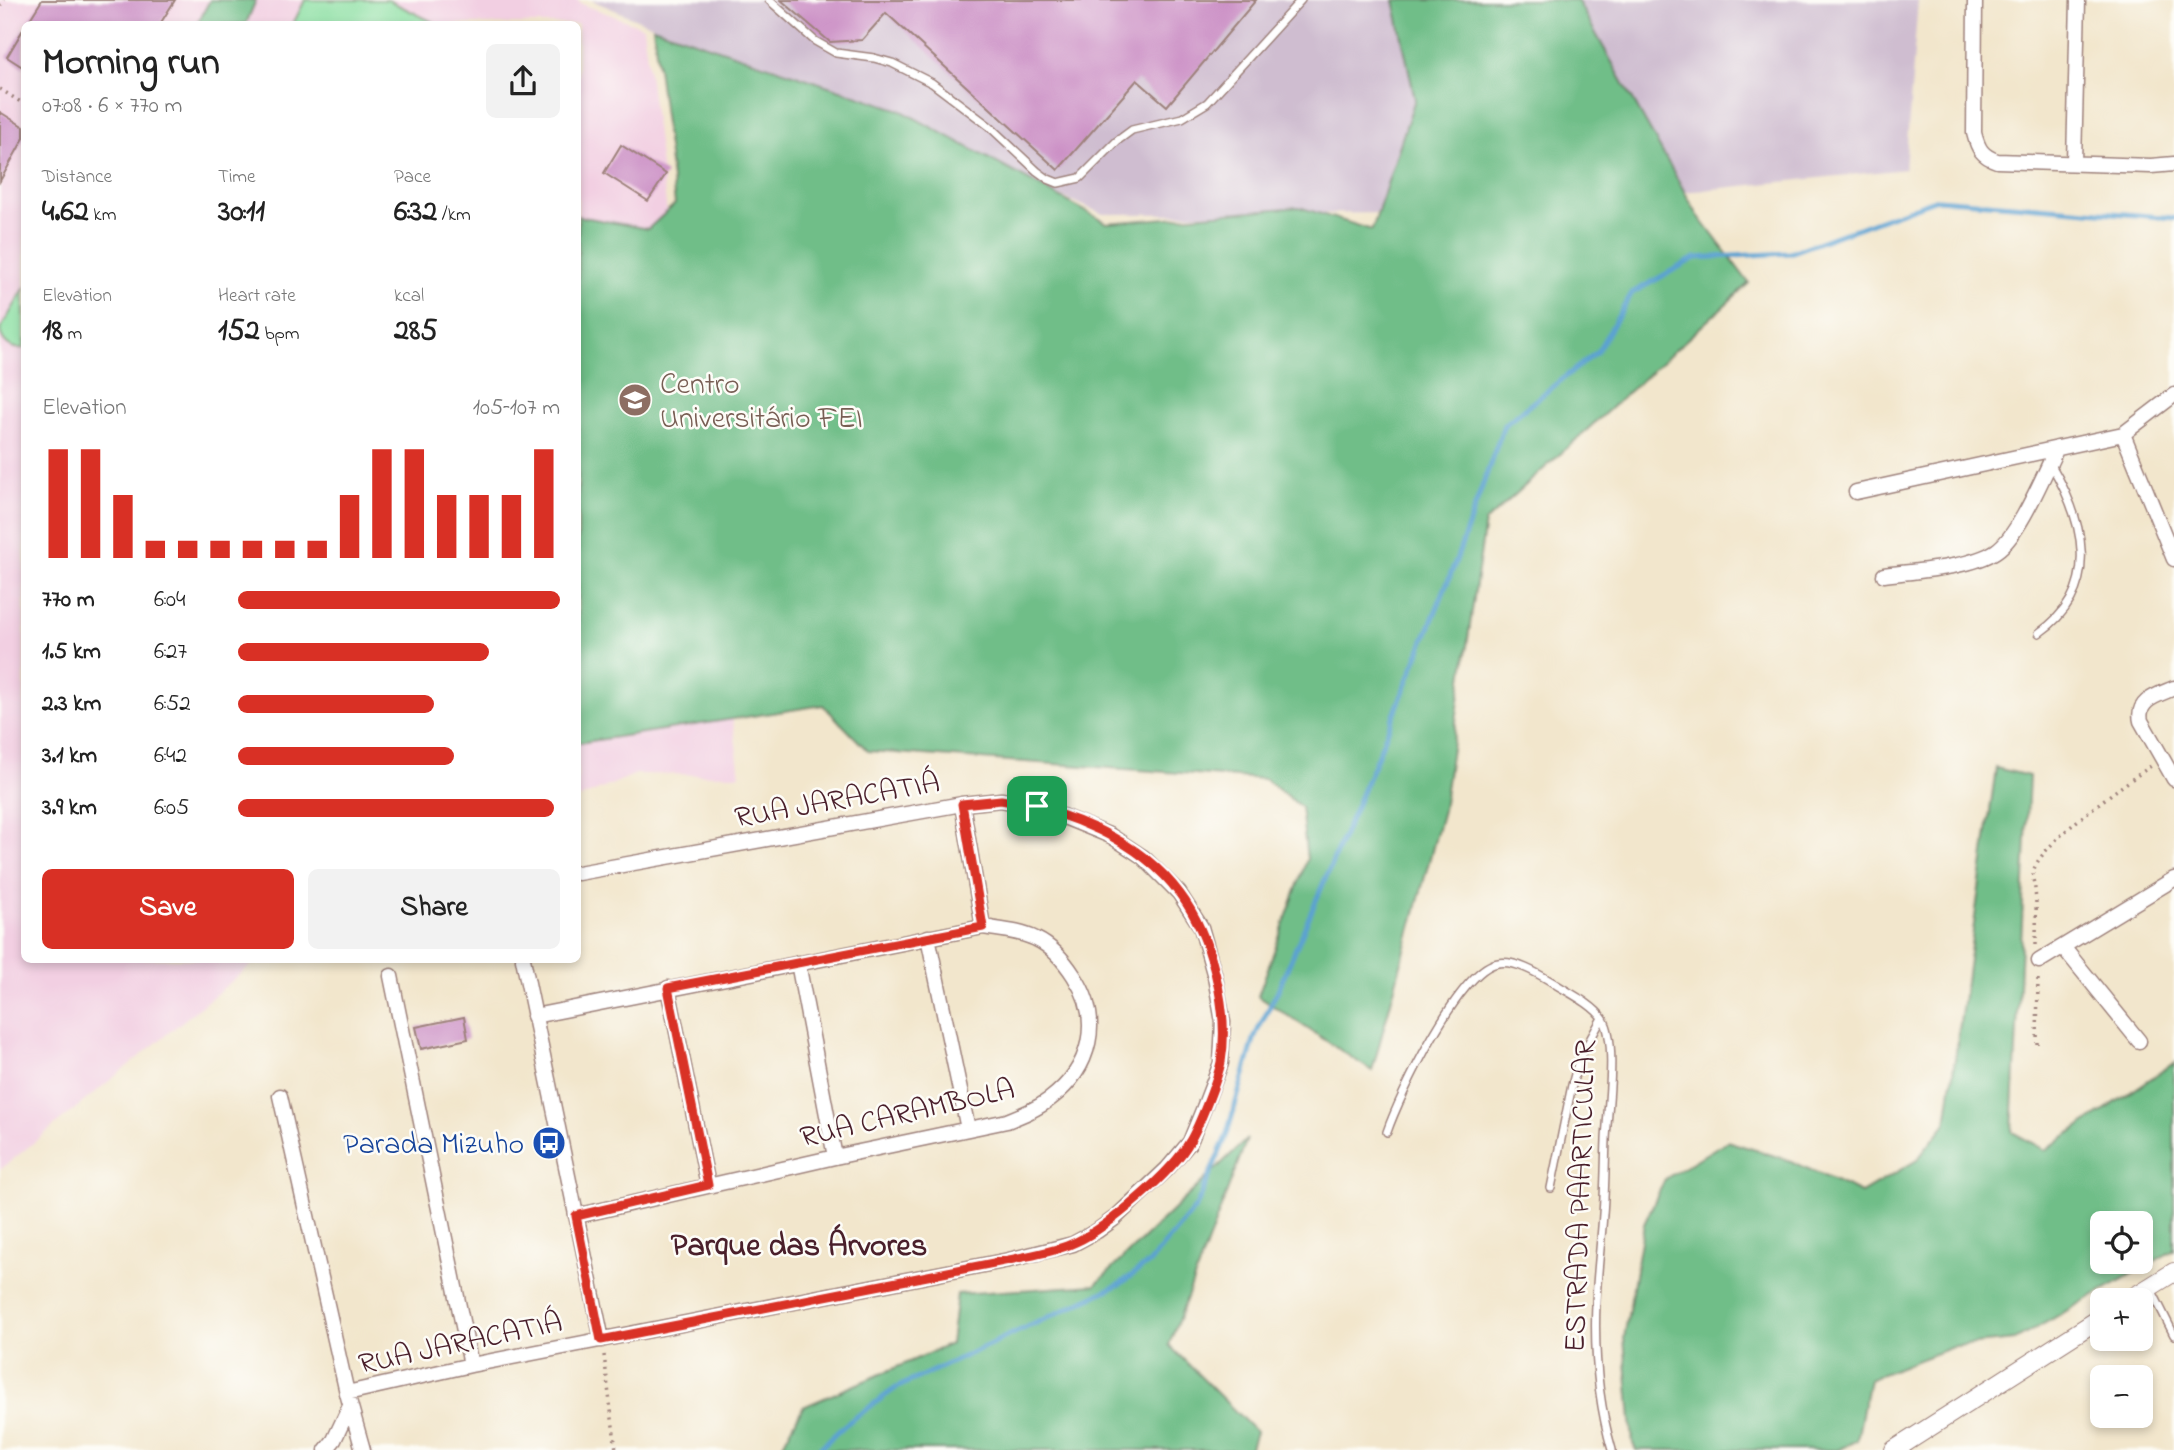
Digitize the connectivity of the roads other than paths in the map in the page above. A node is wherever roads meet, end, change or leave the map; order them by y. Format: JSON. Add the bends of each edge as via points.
{"nodes":[{"id":1,"x":769,"y":0,"type":"edge"},
{"id":2,"x":1301,"y":0,"type":"edge"},
{"id":3,"x":1975,"y":0,"type":"edge"},
{"id":4,"x":2078,"y":0,"type":"edge"},
{"id":5,"x":2074,"y":162,"type":"junction"},
{"id":6,"x":2174,"y":164,"type":"edge"},
{"id":7,"x":2174,"y":395,"type":"edge"},
{"id":8,"x":2123,"y":434,"type":"junction"},
{"id":9,"x":2057,"y":448,"type":"junction"},
{"id":10,"x":2050,"y":462,"type":"junction"},
{"id":11,"x":1856,"y":492,"type":"dead end"},
{"id":12,"x":2174,"y":559,"type":"edge"},
{"id":13,"x":1884,"y":575,"type":"dead end"},
{"id":14,"x":2039,"y":634,"type":"dead end"},
{"id":15,"x":2174,"y":688,"type":"edge"},
{"id":16,"x":2174,"y":779,"type":"edge"},
{"id":17,"x":962,"y":804,"type":"junction"},
{"id":18,"x":581,"y":872,"type":"edge"},
{"id":19,"x":2174,"y":879,"type":"edge"},
{"id":20,"x":983,"y":927,"type":"junction"},
{"id":21,"x":928,"y":937,"type":"junction"},
{"id":22,"x":2063,"y":947,"type":"junction"},
{"id":23,"x":2039,"y":961,"type":"road end"},
{"id":24,"x":524,"y":963,"type":"edge"},
{"id":25,"x":798,"y":963,"type":"junction"},
{"id":26,"x":391,"y":976,"type":"dead end"},
{"id":27,"x":668,"y":988,"type":"junction"},
{"id":28,"x":534,"y":1016,"type":"junction"},
{"id":29,"x":1602,"y":1018,"type":"junction"},
{"id":30,"x":2139,"y":1041,"type":"dead end"},
{"id":31,"x":280,"y":1096,"type":"dead end"},
{"id":32,"x":968,"y":1129,"type":"junction"},
{"id":33,"x":1387,"y":1132,"type":"dead end"},
{"id":34,"x":835,"y":1157,"type":"junction"},
{"id":35,"x":708,"y":1185,"type":"junction"},
{"id":36,"x":1551,"y":1188,"type":"dead end"},
{"id":37,"x":576,"y":1216,"type":"junction"},
{"id":38,"x":2174,"y":1272,"type":"edge"},
{"id":39,"x":2150,"y":1287,"type":"joint"},
{"id":40,"x":2090,"y":1325,"type":"edge"},
{"id":41,"x":2174,"y":1335,"type":"edge"},
{"id":42,"x":601,"y":1340,"type":"junction"},
{"id":43,"x":471,"y":1365,"type":"junction"},
{"id":44,"x":348,"y":1399,"type":"junction"},
{"id":45,"x":326,"y":1450,"type":"edge"},
{"id":46,"x":363,"y":1450,"type":"edge"},
{"id":47,"x":1612,"y":1450,"type":"edge"},
{"id":48,"x":1894,"y":1450,"type":"edge"}],
"edges":[{"from":1,"to":2,"type":"lane","via":[[815,41],[836,53],[892,63],[932,83],[989,126],[1037,171],[1058,183],[1080,178],[1132,130],[1182,118],[1207,103]]},
{"from":3,"to":5,"type":"street","via":[[1974,134],[1978,148],[1997,161]]},
{"from":4,"to":5,"type":"street"},
{"from":5,"to":6,"type":"street"},
{"from":7,"to":8,"type":"street"},
{"from":8,"to":9,"type":"street"},
{"from":8,"to":12,"type":"street"},
{"from":9,"to":10,"type":"street"},
{"from":9,"to":11,"type":"street"},
{"from":10,"to":13,"type":"street","via":[[2013,533],[1996,551],[1964,563]]},
{"from":10,"to":14,"type":"lane","via":[[2077,517],[2082,548],[2073,600]]},
{"from":15,"to":16,"type":"street","via":[[2147,701],[2138,712]]},
{"from":17,"to":18,"type":"street","name":"RUA JARACATIÁ"},
{"from":17,"to":20,"type":"street"},
{"from":17,"to":42,"type":"street","name":"RUA JARACATIÁ","via":[[1001,800],[1037,806],[1077,821],[1143,857],[1180,893],[1201,927],[1223,1022],[1221,1062],[1190,1142],[1115,1218],[1073,1244]]},
{"from":19,"to":22,"type":"street"},
{"from":20,"to":21,"type":"street","name":"RUA CARAMBOLA"},
{"from":20,"to":32,"type":"street","name":"RUA CARAMBOLA","via":[[1024,934],[1056,954],[1079,983],[1091,1020],[1086,1051],[1057,1093],[1030,1112]]},
{"from":21,"to":25,"type":"street","name":"RUA CARAMBOLA"},
{"from":21,"to":32,"type":"street"},
{"from":22,"to":23,"type":"street"},
{"from":22,"to":30,"type":"street"},
{"from":24,"to":28,"type":"street"},
{"from":25,"to":27,"type":"street","name":"RUA CARAMBOLA"},
{"from":25,"to":34,"type":"street"},
{"from":26,"to":43,"type":"street"},
{"from":27,"to":28,"type":"street","name":"RUA CARAMBOLA"},
{"from":27,"to":35,"type":"street"},
{"from":28,"to":37,"type":"street"},
{"from":29,"to":33,"type":"lane","name":"ESTRADA PAARTICULAR","via":[[1525,968],[1497,962],[1486,967],[1465,989],[1425,1051]]},
{"from":29,"to":36,"type":"lane","via":[[1579,1060]]},
{"from":29,"to":47,"type":"lane","name":"ESTRADA PAARTICULAR","via":[[1610,1072],[1595,1349],[1598,1389]]},
{"from":31,"to":44,"type":"street"},
{"from":32,"to":34,"type":"street","name":"RUA CARAMBOLA"},
{"from":34,"to":35,"type":"street","name":"RUA CARAMBOLA"},
{"from":35,"to":37,"type":"street","name":"RUA CARAMBOLA"},
{"from":37,"to":42,"type":"street"},
{"from":38,"to":39,"type":"street"},
{"from":39,"to":41,"type":"lane"},
{"from":40,"to":48,"type":"street"},
{"from":42,"to":43,"type":"street","name":"RUA JARACATIÁ"},
{"from":43,"to":44,"type":"street","name":"RUA JARACATIÁ"},
{"from":44,"to":45,"type":"street"},
{"from":44,"to":46,"type":"street"}]}
